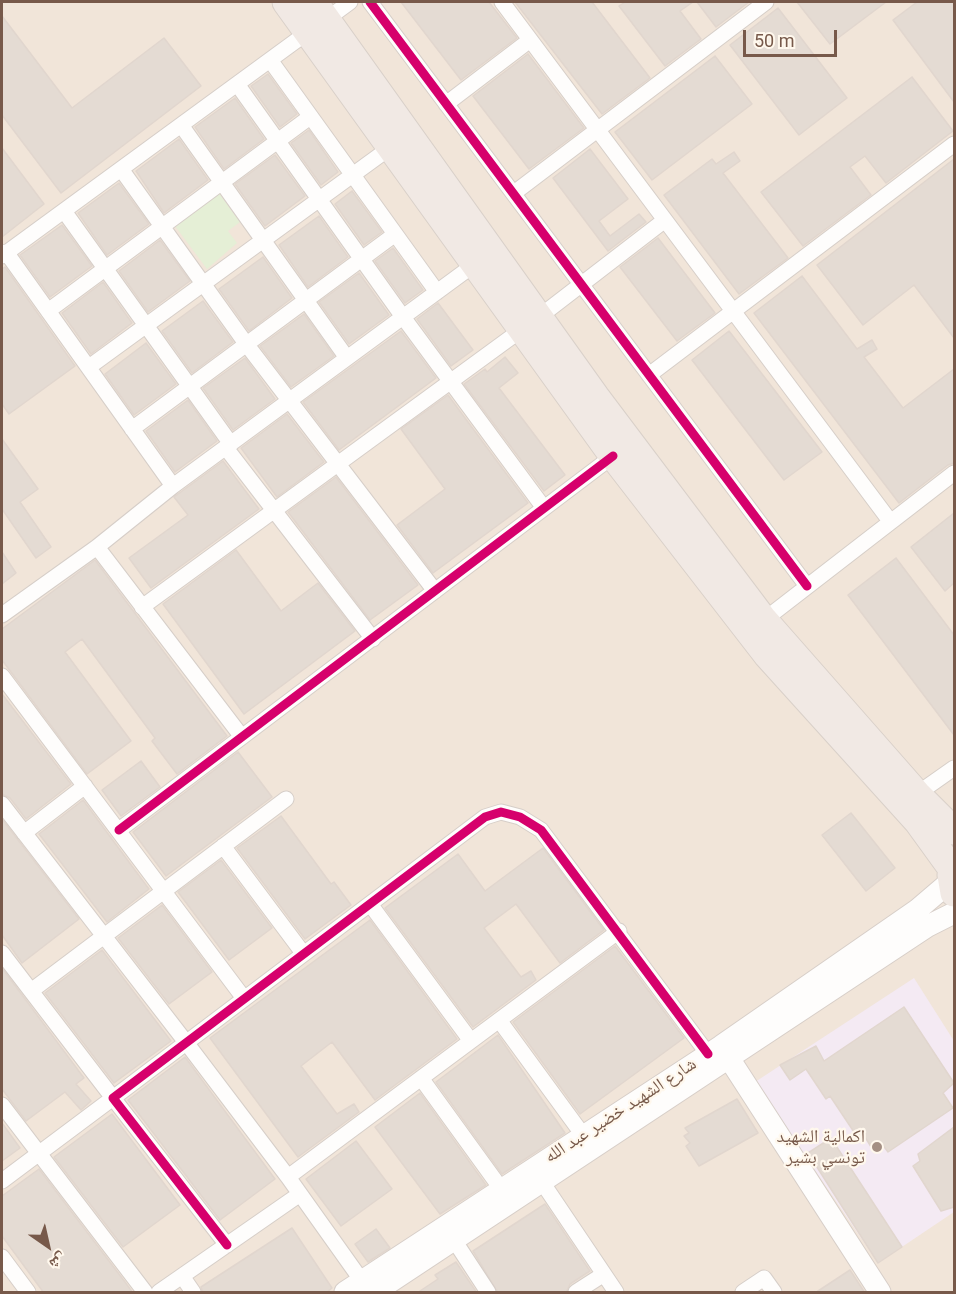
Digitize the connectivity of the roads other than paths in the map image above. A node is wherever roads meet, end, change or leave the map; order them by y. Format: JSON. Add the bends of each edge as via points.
{"nodes":[{"id":1,"x":286,"y":2,"type":"edge"},
{"id":2,"x":350,"y":2,"type":"edge"},
{"id":3,"x":370,"y":2,"type":"edge"},
{"id":4,"x":502,"y":2,"type":"edge"},
{"id":5,"x":766,"y":2,"type":"edge"},
{"id":6,"x":316,"y":18,"type":"edge"},
{"id":7,"x":530,"y":40,"type":"junction"},
{"id":8,"x":270,"y":60,"type":"junction"},
{"id":9,"x":237,"y":84,"type":"junction"},
{"id":10,"x":446,"y":104,"type":"junction"},
{"id":11,"x":310,"y":117,"type":"junction"},
{"id":12,"x":181,"y":125,"type":"junction"},
{"id":13,"x":596,"y":129,"type":"junction"},
{"id":14,"x":277,"y":141,"type":"junction"},
{"id":15,"x":954,"y":144,"type":"edge"},
{"id":16,"x":391,"y":147,"type":"junction"},
{"id":17,"x":121,"y":169,"type":"junction"},
{"id":18,"x":351,"y":176,"type":"junction"},
{"id":19,"x":221,"y":182,"type":"junction"},
{"id":20,"x":514,"y":193,"type":"junction"},
{"id":21,"x":319,"y":199,"type":"junction"},
{"id":22,"x":63,"y":211,"type":"junction"},
{"id":23,"x":665,"y":220,"type":"junction"},
{"id":24,"x":161,"y":226,"type":"junction"},
{"id":25,"x":394,"y":235,"type":"junction"},
{"id":26,"x":263,"y":240,"type":"junction"},
{"id":27,"x":4,"y":254,"type":"edge"},
{"id":28,"x":362,"y":259,"type":"junction"},
{"id":29,"x":474,"y":264,"type":"junction"},
{"id":30,"x":104,"y":268,"type":"junction"},
{"id":31,"x":204,"y":285,"type":"junction"},
{"id":32,"x":582,"y":285,"type":"junction"},
{"id":33,"x":437,"y":292,"type":"junction"},
{"id":34,"x":306,"y":301,"type":"junction"},
{"id":35,"x":48,"y":311,"type":"junction"},
{"id":36,"x":732,"y":312,"type":"junction"},
{"id":37,"x":403,"y":317,"type":"junction"},
{"id":38,"x":530,"y":324,"type":"junction"},
{"id":39,"x":147,"y":326,"type":"junction"},
{"id":40,"x":247,"y":345,"type":"junction"},
{"id":41,"x":347,"y":358,"type":"junction"},
{"id":42,"x":89,"y":368,"type":"junction"},
{"id":43,"x":649,"y":375,"type":"junction"},
{"id":44,"x":451,"y":382,"type":"junction"},
{"id":45,"x":188,"y":386,"type":"junction"},
{"id":46,"x":290,"y":400,"type":"junction"},
{"id":47,"x":132,"y":429,"type":"junction"},
{"id":48,"x":228,"y":446,"type":"junction"},
{"id":49,"x":613,"y":456,"type":"junction"},
{"id":50,"x":340,"y":464,"type":"junction"},
{"id":51,"x":954,"y":473,"type":"edge"},
{"id":52,"x":173,"y":486,"type":"junction"},
{"id":53,"x":544,"y":508,"type":"junction"},
{"id":54,"x":274,"y":512,"type":"junction"},
{"id":55,"x":890,"y":521,"type":"junction"},
{"id":56,"x":97,"y":547,"type":"junction"},
{"id":57,"x":807,"y":586,"type":"junction"},
{"id":58,"x":435,"y":591,"type":"junction"},
{"id":59,"x":142,"y":607,"type":"junction"},
{"id":60,"x":2,"y":615,"type":"edge"},
{"id":61,"x":764,"y":620,"type":"junction"},
{"id":62,"x":373,"y":639,"type":"junction"},
{"id":63,"x":2,"y":676,"type":"edge"},
{"id":64,"x":242,"y":737,"type":"junction"},
{"id":65,"x":954,"y":768,"type":"edge"},
{"id":66,"x":85,"y":786,"type":"junction"},
{"id":67,"x":916,"y":794,"type":"junction"},
{"id":68,"x":286,"y":799,"type":"dead end"},
{"id":69,"x":2,"y":804,"type":"edge"},
{"id":70,"x":119,"y":830,"type":"junction"},
{"id":71,"x":954,"y":831,"type":"edge"},
{"id":72,"x":24,"y":833,"type":"junction"},
{"id":73,"x":223,"y":846,"type":"junction"},
{"id":74,"x":953,"y":877,"type":"edge"},
{"id":75,"x":164,"y":889,"type":"junction"},
{"id":76,"x":370,"y":904,"type":"junction"},
{"id":77,"x":954,"y":913,"type":"edge"},
{"id":78,"x":619,"y":931,"type":"junction"},
{"id":79,"x":104,"y":934,"type":"junction"},
{"id":80,"x":2,"y":953,"type":"edge"},
{"id":81,"x":303,"y":953,"type":"junction"},
{"id":82,"x":31,"y":991,"type":"junction"},
{"id":83,"x":243,"y":997,"type":"junction"},
{"id":84,"x":499,"y":1020,"type":"junction"},
{"id":85,"x":185,"y":1041,"type":"junction"},
{"id":86,"x":471,"y":1041,"type":"junction"},
{"id":87,"x":720,"y":1053,"type":"junction"},
{"id":88,"x":421,"y":1078,"type":"junction"},
{"id":89,"x":113,"y":1098,"type":"junction"},
{"id":90,"x":2,"y":1105,"type":"edge"},
{"id":91,"x":583,"y":1135,"type":"junction"},
{"id":92,"x":39,"y":1154,"type":"junction"},
{"id":93,"x":288,"y":1177,"type":"junction"},
{"id":94,"x":2,"y":1181,"type":"edge"},
{"id":95,"x":542,"y":1182,"type":"junction"},
{"id":96,"x":502,"y":1190,"type":"junction"},
{"id":97,"x":300,"y":1194,"type":"junction"},
{"id":98,"x":454,"y":1240,"type":"junction"},
{"id":99,"x":226,"y":1245,"type":"junction"},
{"id":100,"x":2,"y":1257,"type":"edge"},
{"id":101,"x":604,"y":1274,"type":"junction"},
{"id":102,"x":182,"y":1276,"type":"junction"},
{"id":103,"x":360,"y":1289,"type":"edge"},
{"id":104,"x":28,"y":1293,"type":"edge"},
{"id":105,"x":145,"y":1293,"type":"edge"},
{"id":106,"x":159,"y":1293,"type":"edge"},
{"id":107,"x":193,"y":1293,"type":"edge"},
{"id":108,"x":488,"y":1293,"type":"edge"},
{"id":109,"x":576,"y":1293,"type":"edge"},
{"id":110,"x":616,"y":1293,"type":"edge"},
{"id":111,"x":743,"y":1293,"type":"edge"},
{"id":112,"x":774,"y":1293,"type":"edge"},
{"id":113,"x":880,"y":1293,"type":"edge"}],
"edges":[{"from":1,"to":6,"type":"highway"},
{"from":2,"to":6,"type":"street"},
{"from":3,"to":10,"type":"street"},
{"from":4,"to":7,"type":"street"},
{"from":5,"to":13,"type":"street"},
{"from":6,"to":8,"type":"street"},
{"from":6,"to":16,"type":"highway"},
{"from":6,"to":38,"type":"highway"},
{"from":7,"to":10,"type":"street"},
{"from":7,"to":13,"type":"street"},
{"from":8,"to":9,"type":"street"},
{"from":8,"to":11,"type":"street"},
{"from":9,"to":12,"type":"street"},
{"from":9,"to":14,"type":"street"},
{"from":10,"to":20,"type":"street"},
{"from":11,"to":14,"type":"street"},
{"from":11,"to":18,"type":"street"},
{"from":12,"to":17,"type":"street"},
{"from":12,"to":19,"type":"street"},
{"from":13,"to":20,"type":"street"},
{"from":13,"to":23,"type":"street"},
{"from":14,"to":19,"type":"street"},
{"from":14,"to":21,"type":"street"},
{"from":15,"to":36,"type":"street"},
{"from":16,"to":18,"type":"street"},
{"from":16,"to":29,"type":"highway"},
{"from":17,"to":22,"type":"street"},
{"from":17,"to":24,"type":"street"},
{"from":18,"to":21,"type":"street"},
{"from":18,"to":25,"type":"street"},
{"from":19,"to":24,"type":"street"},
{"from":19,"to":26,"type":"street"},
{"from":20,"to":32,"type":"street"},
{"from":21,"to":26,"type":"street"},
{"from":21,"to":28,"type":"street"},
{"from":22,"to":27,"type":"street"},
{"from":22,"to":30,"type":"street"},
{"from":23,"to":32,"type":"street"},
{"from":23,"to":36,"type":"street"},
{"from":24,"to":30,"type":"street"},
{"from":24,"to":31,"type":"street"},
{"from":25,"to":28,"type":"street"},
{"from":25,"to":33,"type":"street"},
{"from":26,"to":31,"type":"street"},
{"from":26,"to":34,"type":"street"},
{"from":27,"to":35,"type":"street"},
{"from":28,"to":34,"type":"street"},
{"from":28,"to":37,"type":"street"},
{"from":29,"to":33,"type":"street"},
{"from":29,"to":38,"type":"highway"},
{"from":30,"to":35,"type":"street"},
{"from":30,"to":39,"type":"street"},
{"from":31,"to":39,"type":"street"},
{"from":31,"to":40,"type":"street"},
{"from":32,"to":38,"type":"street"},
{"from":32,"to":43,"type":"street"},
{"from":33,"to":37,"type":"street"},
{"from":34,"to":40,"type":"street"},
{"from":34,"to":41,"type":"street"},
{"from":35,"to":42,"type":"street"},
{"from":36,"to":43,"type":"street"},
{"from":36,"to":55,"type":"street"},
{"from":37,"to":41,"type":"street"},
{"from":37,"to":44,"type":"street"},
{"from":38,"to":44,"type":"street"},
{"from":38,"to":49,"type":"highway"},
{"from":38,"to":61,"type":"highway"},
{"from":39,"to":42,"type":"street"},
{"from":39,"to":45,"type":"street"},
{"from":40,"to":45,"type":"street"},
{"from":40,"to":46,"type":"street"},
{"from":41,"to":46,"type":"street"},
{"from":42,"to":47,"type":"street"},
{"from":43,"to":57,"type":"street"},
{"from":44,"to":50,"type":"street"},
{"from":44,"to":53,"type":"street"},
{"from":45,"to":47,"type":"street"},
{"from":45,"to":48,"type":"street"},
{"from":46,"to":48,"type":"street"},
{"from":46,"to":50,"type":"street"},
{"from":47,"to":52,"type":"street"},
{"from":48,"to":52,"type":"street"},
{"from":48,"to":54,"type":"street"},
{"from":49,"to":53,"type":"street"},
{"from":49,"to":74,"type":"highway","via":[[767,655],[918,822]]},
{"from":50,"to":54,"type":"street"},
{"from":50,"to":58,"type":"street"},
{"from":51,"to":55,"type":"street"},
{"from":52,"to":56,"type":"street"},
{"from":53,"to":58,"type":"street"},
{"from":54,"to":59,"type":"street"},
{"from":54,"to":62,"type":"street"},
{"from":55,"to":57,"type":"street"},
{"from":56,"to":59,"type":"street"},
{"from":56,"to":60,"type":"street"},
{"from":57,"to":61,"type":"street"},
{"from":58,"to":62,"type":"street"},
{"from":59,"to":64,"type":"street"},
{"from":61,"to":67,"type":"highway"},
{"from":62,"to":64,"type":"street"},
{"from":63,"to":66,"type":"street"},
{"from":64,"to":70,"type":"street"},
{"from":65,"to":67,"type":"street"},
{"from":66,"to":70,"type":"street"},
{"from":66,"to":72,"type":"street"},
{"from":67,"to":71,"type":"highway"},
{"from":68,"to":73,"type":"street"},
{"from":69,"to":72,"type":"street"},
{"from":70,"to":75,"type":"street"},
{"from":72,"to":79,"type":"street"},
{"from":73,"to":75,"type":"street"},
{"from":73,"to":81,"type":"street"},
{"from":74,"to":87,"type":"main road","name":"شارع الشهيد خضير عبد الله","via":[[917,910]]},
{"from":75,"to":79,"type":"street"},
{"from":75,"to":83,"type":"street"},
{"from":76,"to":78,"type":"street","via":[[485,817],[501,812],[520,817],[541,830]]},
{"from":76,"to":81,"type":"street"},
{"from":76,"to":86,"type":"street"},
{"from":77,"to":87,"type":"main road","name":"شارع الشهيد خضير عبد الله"},
{"from":78,"to":84,"type":"street"},
{"from":78,"to":87,"type":"street"},
{"from":79,"to":82,"type":"street"},
{"from":79,"to":85,"type":"street"},
{"from":80,"to":82,"type":"street"},
{"from":81,"to":83,"type":"street"},
{"from":82,"to":89,"type":"street"},
{"from":83,"to":85,"type":"street"},
{"from":84,"to":86,"type":"street"},
{"from":84,"to":91,"type":"street"},
{"from":85,"to":89,"type":"street"},
{"from":85,"to":93,"type":"street"},
{"from":86,"to":88,"type":"street"},
{"from":87,"to":91,"type":"main road","name":"شارع الشهيد خضير عبد الله"},
{"from":87,"to":95,"type":"main road","name":"شارع الشهيد خضير عبد الله"},
{"from":87,"to":113,"type":"main road"},
{"from":88,"to":93,"type":"street"},
{"from":88,"to":96,"type":"street"},
{"from":89,"to":92,"type":"street"},
{"from":89,"to":99,"type":"street"},
{"from":90,"to":92,"type":"street"},
{"from":91,"to":96,"type":"main road","name":"شارع الشهيد خضير عبد الله"},
{"from":92,"to":94,"type":"street"},
{"from":92,"to":105,"type":"street"},
{"from":93,"to":97,"type":"street"},
{"from":95,"to":98,"type":"main road","name":"شارع الشهيد خضير عبد الله"},
{"from":95,"to":101,"type":"street"},
{"from":96,"to":103,"type":"main road","name":"شارع الشهيد خضير عبد الله"},
{"from":97,"to":99,"type":"street"},
{"from":97,"to":103,"type":"street"},
{"from":98,"to":103,"type":"main road","name":"شارع الشهيد خضير عبد الله"},
{"from":98,"to":108,"type":"street"},
{"from":99,"to":102,"type":"street"},
{"from":100,"to":104,"type":"street"},
{"from":101,"to":109,"type":"street"},
{"from":101,"to":110,"type":"street"},
{"from":102,"to":106,"type":"street"},
{"from":102,"to":107,"type":"street"},
{"from":111,"to":112,"type":"street","via":[[764,1278]]}]}
